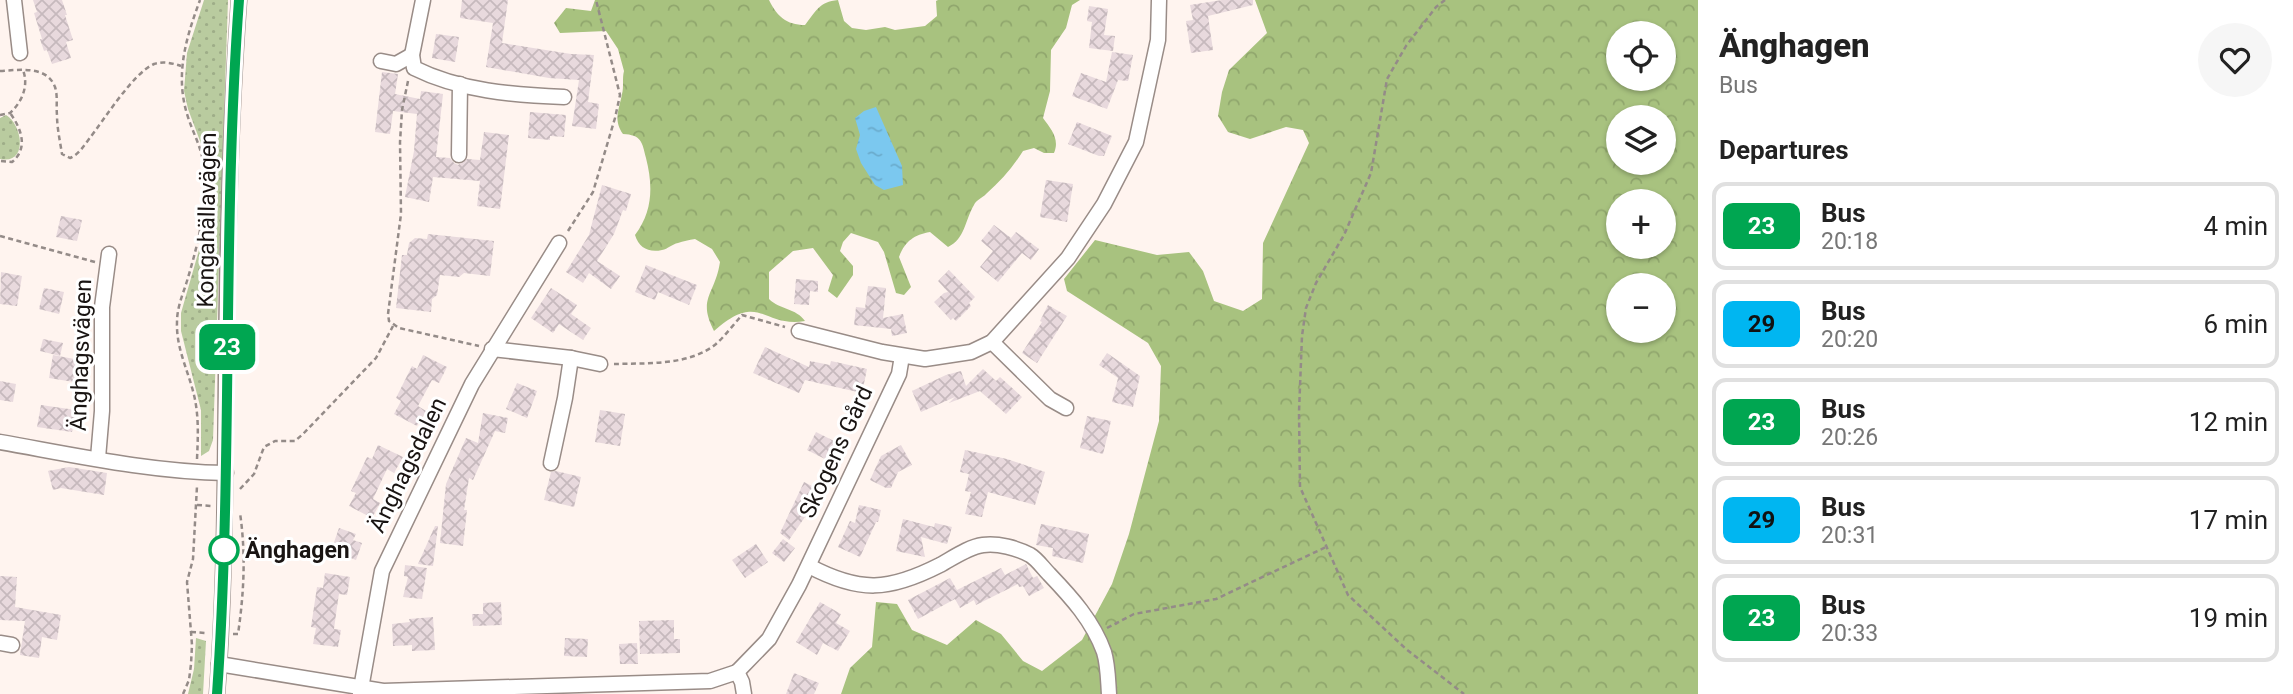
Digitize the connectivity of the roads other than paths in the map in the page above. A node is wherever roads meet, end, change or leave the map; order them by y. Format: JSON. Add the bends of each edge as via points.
{"nodes":[{"id":1,"x":14,"y":0,"type":"edge"},
{"id":2,"x":239,"y":0,"type":"edge"},
{"id":3,"x":423,"y":0,"type":"edge"},
{"id":4,"x":1158,"y":0,"type":"edge"},
{"id":5,"x":20,"y":53,"type":"road end"},
{"id":6,"x":381,"y":61,"type":"dead end"},
{"id":7,"x":413,"y":62,"type":"junction"},
{"id":8,"x":460,"y":84,"type":"junction"},
{"id":9,"x":564,"y":97,"type":"dead end"},
{"id":10,"x":459,"y":155,"type":"dead end"},
{"id":11,"x":559,"y":243,"type":"road end"},
{"id":12,"x":108,"y":254,"type":"dead end"},
{"id":13,"x":799,"y":331,"type":"road end"},
{"id":14,"x":992,"y":342,"type":"junction"},
{"id":15,"x":492,"y":349,"type":"junction"},
{"id":16,"x":902,"y":356,"type":"junction"},
{"id":17,"x":570,"y":358,"type":"junction"},
{"id":18,"x":600,"y":364,"type":"road end"},
{"id":19,"x":1066,"y":408,"type":"dead end"},
{"id":20,"x":0,"y":442,"type":"edge"},
{"id":21,"x":99,"y":458,"type":"junction"},
{"id":22,"x":551,"y":463,"type":"dead end"},
{"id":23,"x":226,"y":473,"type":"junction"},
{"id":24,"x":808,"y":566,"type":"junction"},
{"id":25,"x":219,"y":664,"type":"junction"},
{"id":26,"x":737,"y":672,"type":"junction"},
{"id":27,"x":531,"y":690,"type":"edge"},
{"id":28,"x":360,"y":691,"type":"edge"},
{"id":29,"x":217,"y":694,"type":"edge"},
{"id":30,"x":744,"y":694,"type":"edge"},
{"id":31,"x":1109,"y":694,"type":"edge"}],
"edges":[{"from":1,"to":5,"type":"street"},
{"from":2,"to":23,"type":"street","name":"Kongahällavägen","via":[[230,178]]},
{"from":3,"to":7,"type":"street"},
{"from":4,"to":14,"type":"street","via":[[1158,40],[1136,142],[1104,204],[1068,258]]},
{"from":6,"to":7,"type":"street"},
{"from":7,"to":8,"type":"street"},
{"from":8,"to":9,"type":"street","via":[[511,94]]},
{"from":8,"to":10,"type":"street"},
{"from":11,"to":15,"type":"street","name":"Änghagsdalen"},
{"from":12,"to":21,"type":"street","name":"Änghagsvägen","via":[[102,307]]},
{"from":13,"to":16,"type":"street"},
{"from":14,"to":16,"type":"street","via":[[971,352],[925,359]]},
{"from":14,"to":19,"type":"street"},
{"from":15,"to":17,"type":"street"},
{"from":15,"to":28,"type":"street","name":"Änghagsdalen","via":[[382,571]]},
{"from":16,"to":24,"type":"street","name":"Skogens Gård","via":[[899,374]]},
{"from":17,"to":18,"type":"street"},
{"from":17,"to":22,"type":"street"},
{"from":20,"to":21,"type":"street","name":"Änghagsvägen"},
{"from":21,"to":23,"type":"street","name":"Änghagsvägen"},
{"from":23,"to":25,"type":"street","name":"Kongahällavägen"},
{"from":24,"to":26,"type":"street","name":"Skogens Gård","via":[[769,639]]},
{"from":24,"to":31,"type":"street","via":[[864,586],[891,585],[982,545],[1031,555],[1075,601],[1096,634],[1104,653]]},
{"from":25,"to":28,"type":"street"},
{"from":25,"to":29,"type":"street","name":"Kongahällavägen"},
{"from":26,"to":27,"type":"street","via":[[710,681]]},
{"from":26,"to":30,"type":"street"},
{"from":27,"to":28,"type":"street"}]}
